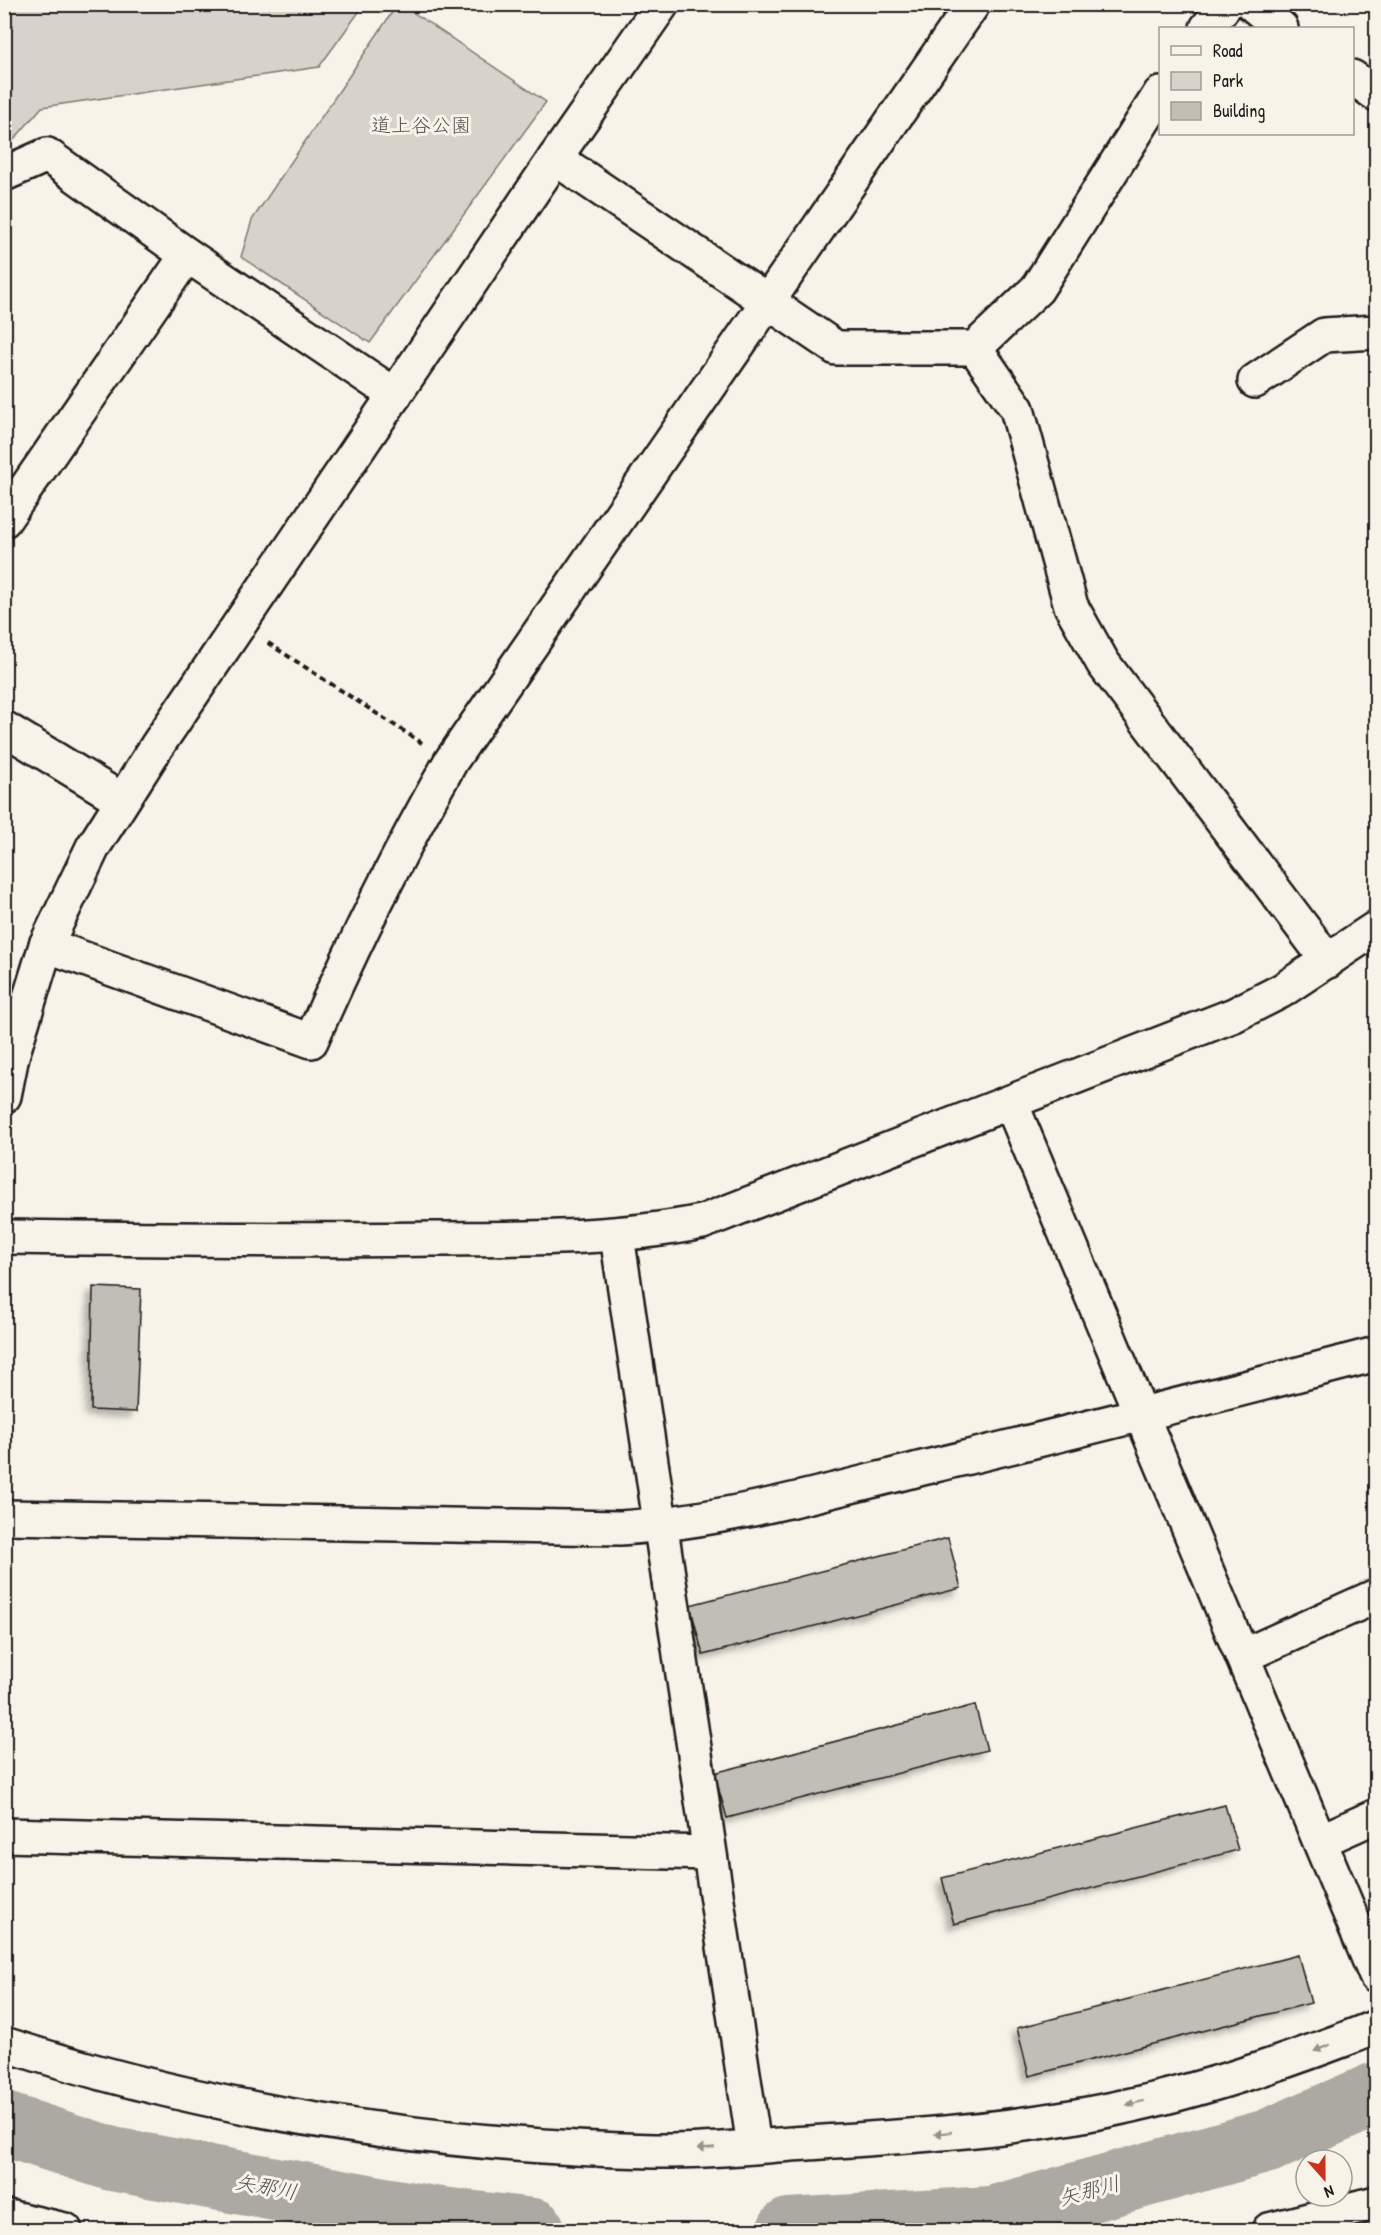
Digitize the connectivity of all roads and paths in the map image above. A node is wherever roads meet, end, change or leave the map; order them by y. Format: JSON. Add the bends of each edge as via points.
{"nodes":[{"id":1,"x":662,"y":4,"type":"edge"},
{"id":2,"x":973,"y":4,"type":"edge"},
{"id":3,"x":1226,"y":4,"type":"edge"},
{"id":4,"x":1252,"y":4,"type":"edge"},
{"id":5,"x":1208,"y":27,"type":"edge"},
{"id":6,"x":1280,"y":27,"type":"edge"},
{"id":7,"x":1159,"y":97,"type":"edge"},
{"id":8,"x":555,"y":158,"type":"junction"},
{"id":9,"x":4,"y":174,"type":"edge"},
{"id":10,"x":187,"y":255,"type":"junction"},
{"id":11,"x":766,"y":301,"type":"junction"},
{"id":12,"x":1377,"y":332,"type":"edge"},
{"id":13,"x":975,"y":348,"type":"junction"},
{"id":14,"x":1255,"y":381,"type":"dead end"},
{"id":15,"x":395,"y":395,"type":"junction"},
{"id":16,"x":4,"y":520,"type":"edge"},
{"id":17,"x":240,"y":624,"type":"junction"},
{"id":18,"x":4,"y":728,"type":"edge"},
{"id":19,"x":451,"y":761,"type":"junction"},
{"id":20,"x":122,"y":800,"type":"junction"},
{"id":21,"x":1377,"y":928,"type":"edge"},
{"id":22,"x":46,"y":945,"type":"junction"},
{"id":23,"x":1328,"y":961,"type":"junction"},
{"id":24,"x":4,"y":1096,"type":"edge"},
{"id":25,"x":1011,"y":1102,"type":"junction"},
{"id":26,"x":617,"y":1236,"type":"junction"},
{"id":27,"x":4,"y":1237,"type":"edge"},
{"id":28,"x":1377,"y":1354,"type":"edge"},
{"id":29,"x":1142,"y":1415,"type":"junction"},
{"id":30,"x":4,"y":1518,"type":"edge"},
{"id":31,"x":660,"y":1526,"type":"junction"},
{"id":32,"x":1377,"y":1596,"type":"edge"},
{"id":33,"x":1243,"y":1656,"type":"junction"},
{"id":34,"x":1377,"y":1816,"type":"edge"},
{"id":35,"x":4,"y":1835,"type":"edge"},
{"id":36,"x":1320,"y":1841,"type":"junction"},
{"id":37,"x":709,"y":1852,"type":"junction"},
{"id":38,"x":1377,"y":1976,"type":"edge"},
{"id":39,"x":1377,"y":2027,"type":"edge"},
{"id":40,"x":4,"y":2044,"type":"edge"},
{"id":41,"x":754,"y":2146,"type":"junction"},
{"id":42,"x":1377,"y":2203,"type":"edge"},
{"id":43,"x":4,"y":2216,"type":"edge"},
{"id":44,"x":65,"y":2230,"type":"edge"},
{"id":45,"x":1269,"y":2230,"type":"edge"}],
"edges":[{"from":1,"to":8,"type":"street"},
{"from":2,"to":11,"type":"street"},
{"from":3,"to":5,"type":"street"},
{"from":4,"to":6,"type":"street"},
{"from":7,"to":13,"type":"street","via":[[1037,289]]},
{"from":8,"to":11,"type":"street"},
{"from":8,"to":15,"type":"street"},
{"from":9,"to":10,"type":"street","via":[[47,155]]},
{"from":10,"to":15,"type":"street"},
{"from":10,"to":16,"type":"street"},
{"from":11,"to":13,"type":"street","via":[[836,348]]},
{"from":11,"to":19,"type":"street"},
{"from":12,"to":14,"type":"street","via":[[1324,335]]},
{"from":13,"to":23,"type":"street","via":[[1017,409],[1071,606],[1103,663]]},
{"from":15,"to":17,"type":"street"},
{"from":17,"to":19,"type":"path"},
{"from":17,"to":20,"type":"street"},
{"from":18,"to":20,"type":"street"},
{"from":19,"to":22,"type":"street","via":[[399,850],[311,1041]]},
{"from":20,"to":22,"type":"street","via":[[93,847]]},
{"from":21,"to":23,"type":"street"},
{"from":22,"to":24,"type":"street","via":[[12,1056]]},
{"from":23,"to":25,"type":"street","via":[[1234,1015]]},
{"from":25,"to":26,"type":"street","via":[[702,1222]]},
{"from":25,"to":29,"type":"street"},
{"from":26,"to":27,"type":"street","via":[[264,1241]]},
{"from":26,"to":31,"type":"street"},
{"from":28,"to":29,"type":"street"},
{"from":29,"to":31,"type":"street","via":[[737,1514]]},
{"from":29,"to":33,"type":"street"},
{"from":30,"to":31,"type":"street"},
{"from":31,"to":37,"type":"street"},
{"from":32,"to":33,"type":"street"},
{"from":33,"to":36,"type":"street"},
{"from":34,"to":36,"type":"street"},
{"from":35,"to":37,"type":"street"},
{"from":36,"to":38,"type":"street"},
{"from":37,"to":41,"type":"street"},
{"from":39,"to":41,"type":"street","one_way":true,"via":[[1245,2076],[1088,2114],[910,2137]]},
{"from":41,"to":40,"type":"street","one_way":true,"via":[[658,2151],[514,2145],[388,2129],[242,2107],[146,2086],[88,2072]]},
{"from":42,"to":45,"type":"street"},
{"from":43,"to":44,"type":"street"}]}
